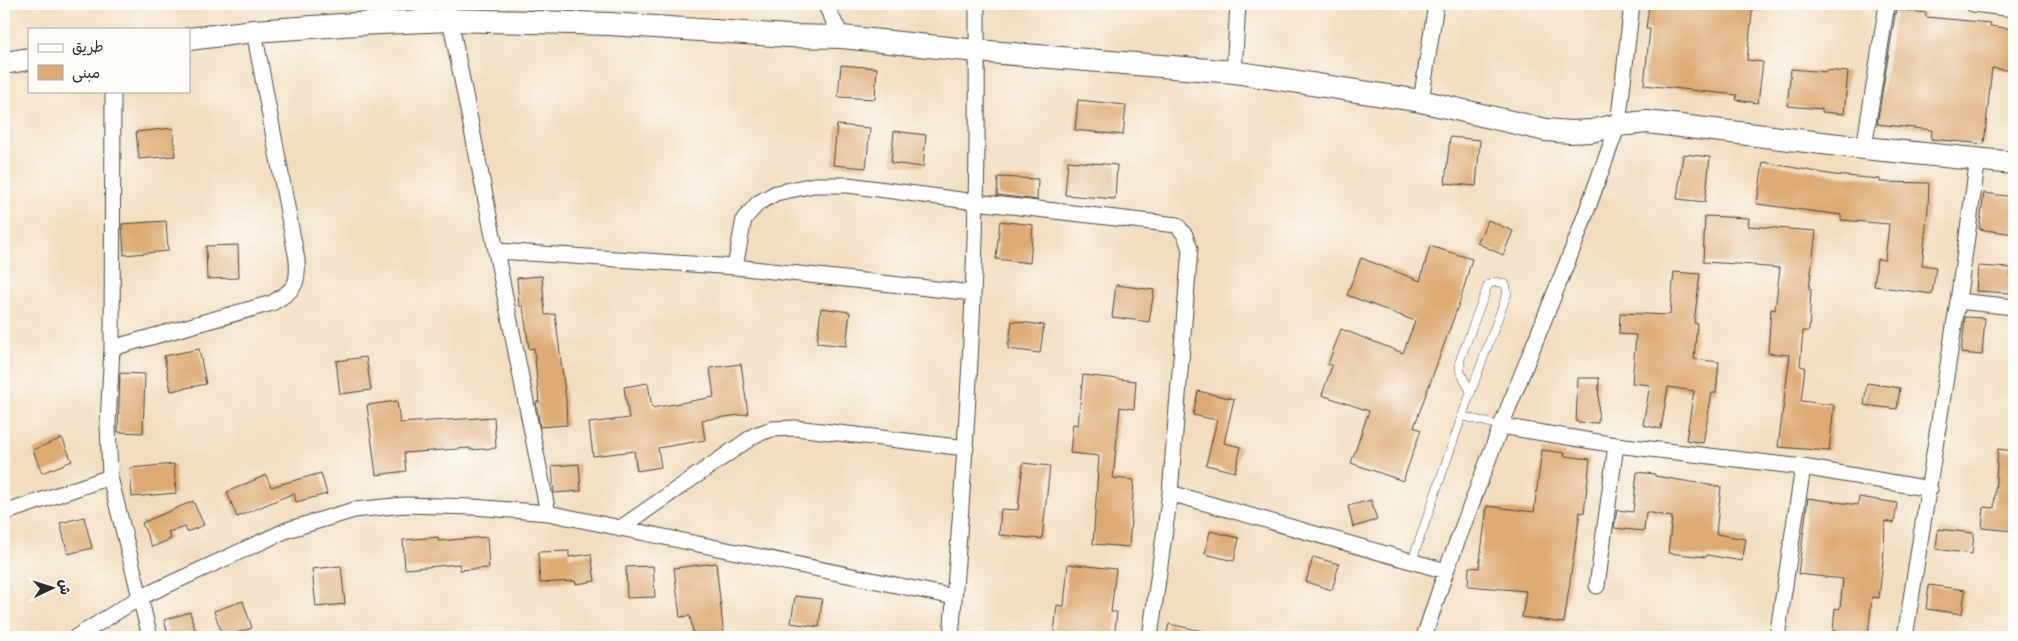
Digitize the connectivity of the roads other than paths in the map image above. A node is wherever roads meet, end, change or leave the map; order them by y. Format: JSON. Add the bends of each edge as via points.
{"nodes":[{"id":1,"x":825,"y":4,"type":"edge"},
{"id":2,"x":977,"y":4,"type":"edge"},
{"id":3,"x":1238,"y":4,"type":"edge"},
{"id":4,"x":1436,"y":4,"type":"edge"},
{"id":5,"x":1632,"y":4,"type":"edge"},
{"id":6,"x":1887,"y":4,"type":"edge"},
{"id":7,"x":1973,"y":4,"type":"edge"},
{"id":8,"x":2014,"y":9,"type":"edge"},
{"id":9,"x":448,"y":12,"type":"edge"},
{"id":10,"x":254,"y":31,"type":"junction"},
{"id":11,"x":842,"y":37,"type":"junction"},
{"id":12,"x":190,"y":39,"type":"edge"},
{"id":13,"x":977,"y":51,"type":"junction"},
{"id":14,"x":28,"y":59,"type":"edge"},
{"id":15,"x":4,"y":63,"type":"edge"},
{"id":16,"x":1234,"y":72,"type":"junction"},
{"id":17,"x":113,"y":92,"type":"edge"},
{"id":18,"x":1421,"y":101,"type":"junction"},
{"id":19,"x":1618,"y":125,"type":"junction"},
{"id":20,"x":1864,"y":148,"type":"junction"},
{"id":21,"x":1978,"y":158,"type":"junction"},
{"id":22,"x":2014,"y":163,"type":"edge"},
{"id":23,"x":976,"y":202,"type":"junction"},
{"id":24,"x":497,"y":251,"type":"junction"},
{"id":25,"x":735,"y":267,"type":"junction"},
{"id":26,"x":973,"y":293,"type":"junction"},
{"id":27,"x":1958,"y":301,"type":"junction"},
{"id":28,"x":2014,"y":307,"type":"edge"},
{"id":29,"x":112,"y":348,"type":"junction"},
{"id":30,"x":1471,"y":393,"type":"junction"},
{"id":31,"x":1462,"y":416,"type":"junction"},
{"id":32,"x":1501,"y":426,"type":"junction"},
{"id":33,"x":1616,"y":445,"type":"junction"},
{"id":34,"x":966,"y":448,"type":"junction"},
{"id":35,"x":1803,"y":467,"type":"junction"},
{"id":36,"x":110,"y":477,"type":"junction"},
{"id":37,"x":1930,"y":489,"type":"junction"},
{"id":38,"x":1170,"y":493,"type":"junction"},
{"id":39,"x":4,"y":513,"type":"edge"},
{"id":40,"x":548,"y":513,"type":"junction"},
{"id":41,"x":619,"y":529,"type":"junction"},
{"id":42,"x":1412,"y":562,"type":"junction"},
{"id":43,"x":1446,"y":571,"type":"junction"},
{"id":44,"x":1597,"y":586,"type":"dead end"},
{"id":45,"x":954,"y":597,"type":"junction"},
{"id":46,"x":139,"y":598,"type":"junction"},
{"id":47,"x":76,"y":637,"type":"edge"},
{"id":48,"x":150,"y":637,"type":"edge"},
{"id":49,"x":951,"y":637,"type":"edge"},
{"id":50,"x":1150,"y":637,"type":"edge"},
{"id":51,"x":1424,"y":637,"type":"edge"},
{"id":52,"x":1777,"y":637,"type":"edge"},
{"id":53,"x":1905,"y":637,"type":"edge"}],
"edges":[{"from":1,"to":11,"type":"street"},
{"from":2,"to":13,"type":"street"},
{"from":3,"to":16,"type":"street"},
{"from":4,"to":18,"type":"street"},
{"from":5,"to":19,"type":"street"},
{"from":6,"to":20,"type":"street"},
{"from":7,"to":8,"type":"street"},
{"from":9,"to":10,"type":"main road","via":[[357,24]]},
{"from":9,"to":11,"type":"main road"},
{"from":9,"to":24,"type":"street"},
{"from":10,"to":12,"type":"main road"},
{"from":10,"to":29,"type":"street","via":[[298,278],[288,293],[272,303]]},
{"from":11,"to":13,"type":"main road"},
{"from":13,"to":16,"type":"main road"},
{"from":13,"to":23,"type":"street"},
{"from":14,"to":15,"type":"main road"},
{"from":16,"to":18,"type":"main road"},
{"from":17,"to":29,"type":"street"},
{"from":18,"to":19,"type":"main road","via":[[1546,130],[1591,131]]},
{"from":19,"to":20,"type":"main road","via":[[1647,122]]},
{"from":19,"to":32,"type":"street","via":[[1575,243]]},
{"from":20,"to":21,"type":"main road"},
{"from":21,"to":22,"type":"main road"},
{"from":21,"to":27,"type":"street"},
{"from":23,"to":25,"type":"street","via":[[848,185],[814,186],[776,193],[758,203],[744,219]]},
{"from":23,"to":26,"type":"street"},
{"from":23,"to":38,"type":"street","via":[[1177,225],[1185,235],[1190,249]]},
{"from":24,"to":25,"type":"street"},
{"from":24,"to":40,"type":"street"},
{"from":25,"to":26,"type":"street"},
{"from":26,"to":34,"type":"street"},
{"from":27,"to":28,"type":"street"},
{"from":27,"to":37,"type":"street"},
{"from":29,"to":36,"type":"street","via":[[108,424]]},
{"from":30,"to":30,"type":"lane","via":[[1460,371],[1461,353],[1488,285],[1501,282],[1506,285],[1508,294]]},
{"from":30,"to":31,"type":"lane"},
{"from":31,"to":32,"type":"lane"},
{"from":31,"to":42,"type":"lane"},
{"from":32,"to":33,"type":"street"},
{"from":32,"to":43,"type":"street"},
{"from":33,"to":35,"type":"street"},
{"from":33,"to":44,"type":"street"},
{"from":34,"to":41,"type":"street","via":[[796,428],[772,429],[755,435]]},
{"from":34,"to":45,"type":"street"},
{"from":35,"to":37,"type":"street"},
{"from":35,"to":52,"type":"street"},
{"from":36,"to":39,"type":"street"},
{"from":36,"to":46,"type":"street"},
{"from":37,"to":53,"type":"street"},
{"from":38,"to":42,"type":"street"},
{"from":38,"to":50,"type":"street"},
{"from":40,"to":41,"type":"street"},
{"from":40,"to":46,"type":"street","via":[[405,505],[354,510],[287,530]]},
{"from":41,"to":45,"type":"street"},
{"from":42,"to":43,"type":"street"},
{"from":43,"to":51,"type":"street"},
{"from":45,"to":49,"type":"street"},
{"from":46,"to":47,"type":"street"},
{"from":46,"to":48,"type":"street"}]}
